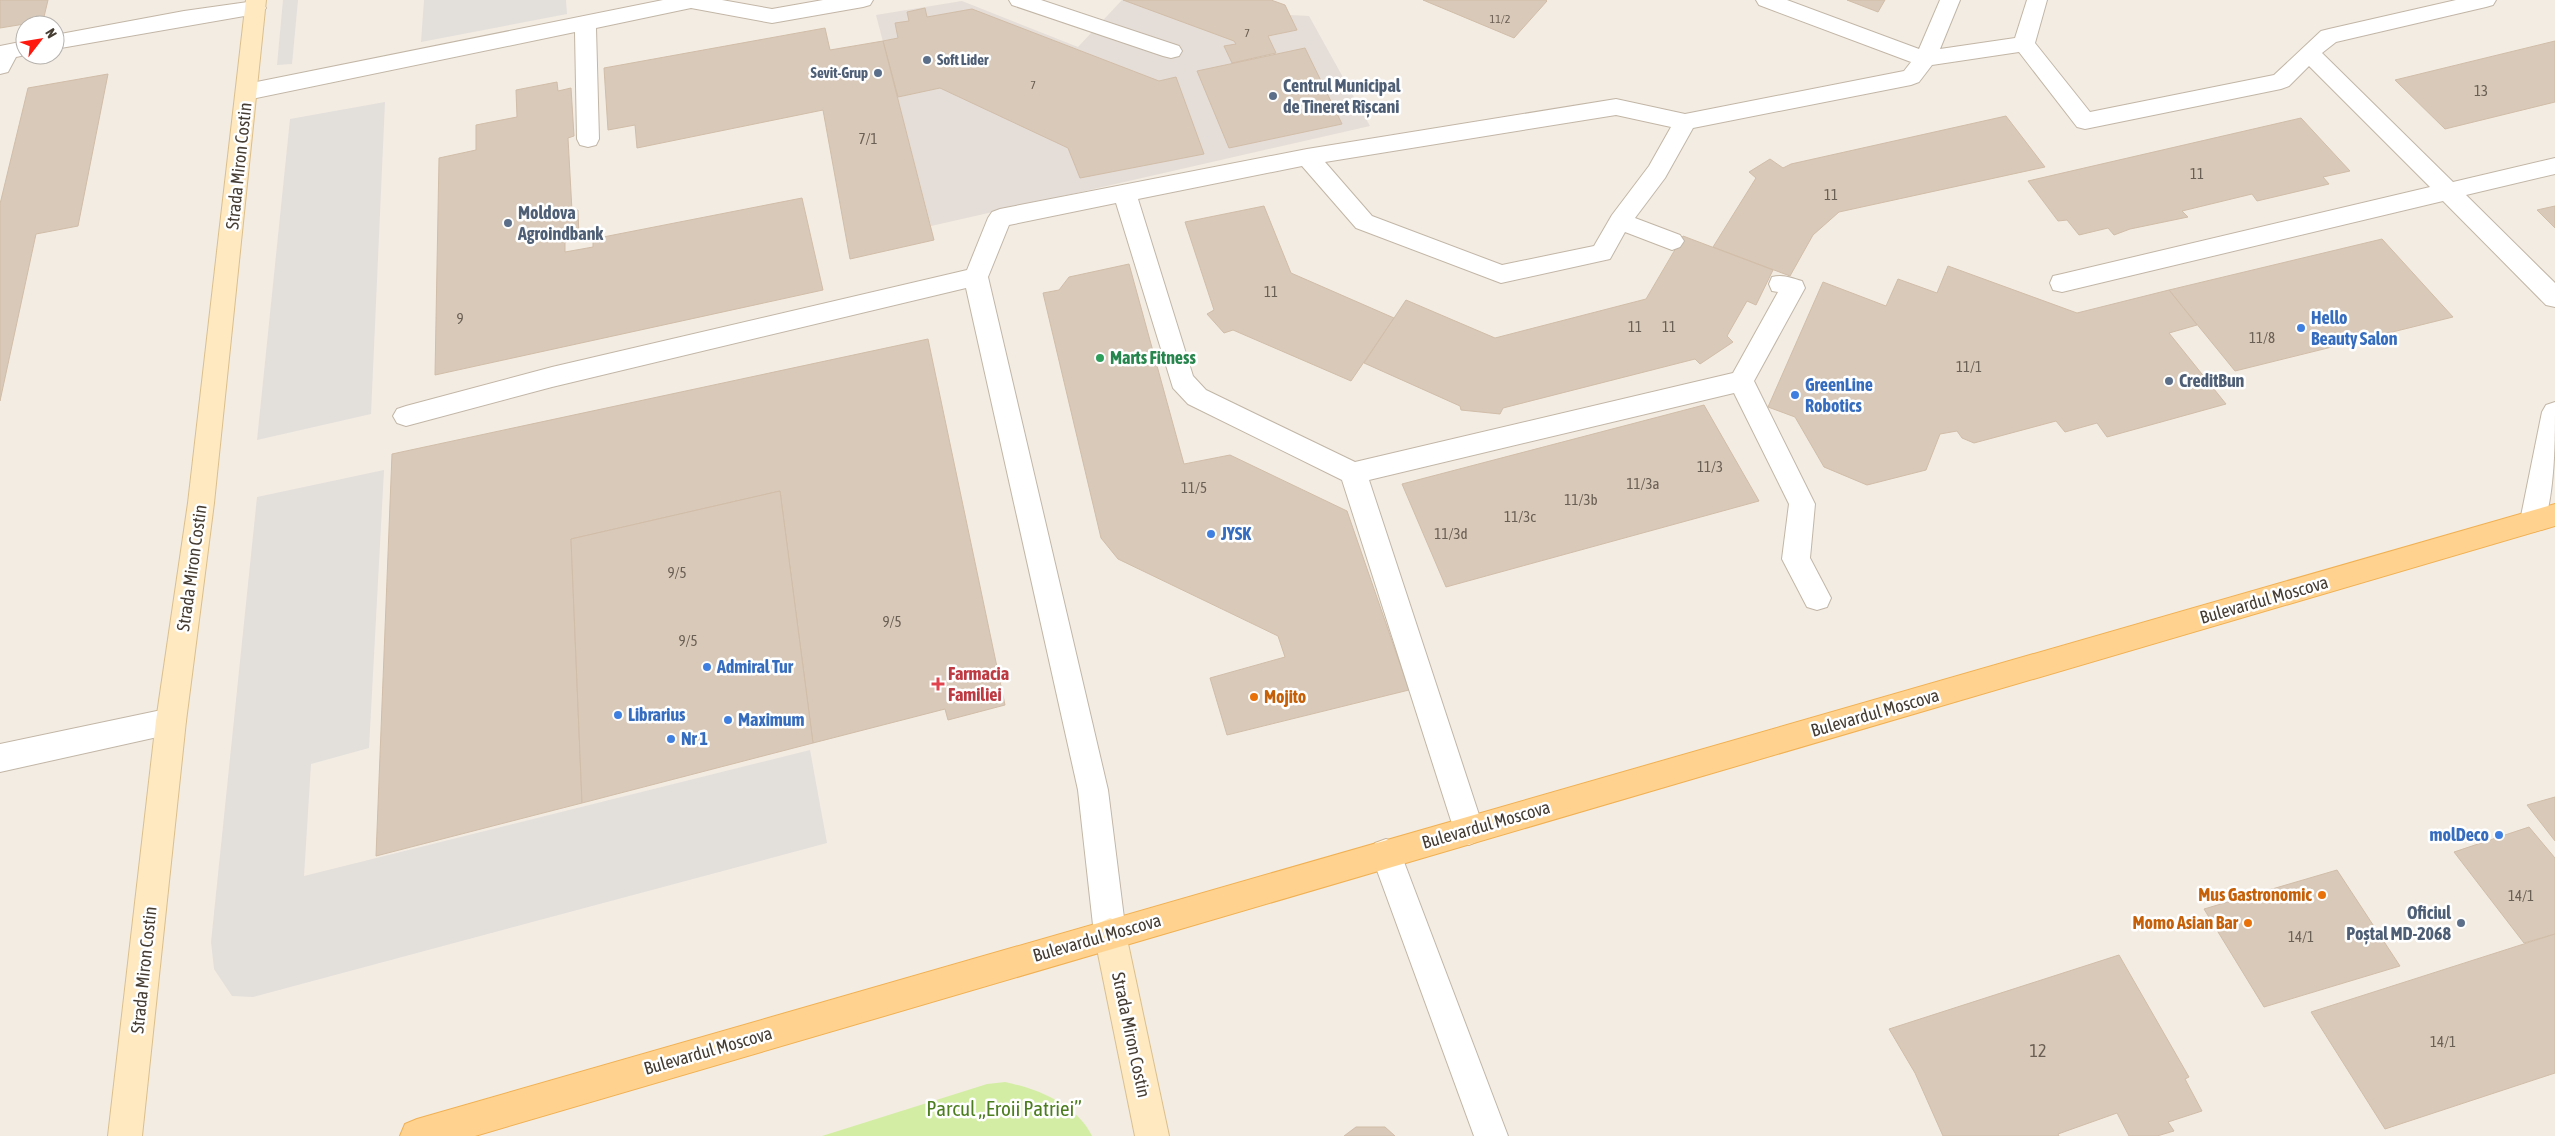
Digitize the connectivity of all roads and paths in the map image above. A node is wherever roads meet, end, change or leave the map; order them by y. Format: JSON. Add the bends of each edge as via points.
{"nodes":[{"id":1,"x":697,"y":0,"type":"edge"},
{"id":2,"x":863,"y":0,"type":"edge"},
{"id":3,"x":1019,"y":0,"type":"edge"},
{"id":4,"x":1766,"y":0,"type":"edge"},
{"id":5,"x":1950,"y":0,"type":"edge"},
{"id":6,"x":2037,"y":0,"type":"edge"},
{"id":7,"x":2380,"y":0,"type":"edge"},
{"id":8,"x":2486,"y":0,"type":"edge"},
{"id":9,"x":255,"y":4,"type":"edge"},
{"id":10,"x":585,"y":24,"type":"junction"},
{"id":11,"x":2384,"y":24,"type":"junction"},
{"id":12,"x":65,"y":40,"type":"edge"},
{"id":13,"x":2024,"y":44,"type":"junction"},
{"id":14,"x":1171,"y":51,"type":"dead end"},
{"id":15,"x":2310,"y":53,"type":"junction"},
{"id":16,"x":1925,"y":59,"type":"junction"},
{"id":17,"x":247,"y":92,"type":"junction"},
{"id":18,"x":1685,"y":122,"type":"junction"},
{"id":19,"x":588,"y":139,"type":"dead end"},
{"id":20,"x":1307,"y":157,"type":"junction"},
{"id":21,"x":2555,"y":166,"type":"edge"},
{"id":22,"x":2448,"y":192,"type":"junction"},
{"id":23,"x":1125,"y":193,"type":"junction"},
{"id":24,"x":1620,"y":221,"type":"junction"},
{"id":25,"x":1672,"y":241,"type":"dead end"},
{"id":26,"x":976,"y":277,"type":"junction"},
{"id":27,"x":2062,"y":283,"type":"dead end"},
{"id":28,"x":1781,"y":284,"type":"dead end"},
{"id":29,"x":2555,"y":298,"type":"edge"},
{"id":30,"x":1741,"y":381,"type":"junction"},
{"id":31,"x":2555,"y":412,"type":"edge"},
{"id":32,"x":406,"y":416,"type":"dead end"},
{"id":33,"x":1353,"y":473,"type":"junction"},
{"id":34,"x":2544,"y":518,"type":"edge"},
{"id":35,"x":1817,"y":598,"type":"dead end"},
{"id":36,"x":171,"y":721,"type":"junction"},
{"id":37,"x":0,"y":758,"type":"edge"},
{"id":38,"x":1468,"y":830,"type":"junction"},
{"id":39,"x":1386,"y":854,"type":"junction"},
{"id":40,"x":1110,"y":934,"type":"junction"},
{"id":41,"x":125,"y":1136,"type":"edge"},
{"id":42,"x":417,"y":1136,"type":"edge"},
{"id":43,"x":1152,"y":1136,"type":"edge"},
{"id":44,"x":1491,"y":1136,"type":"edge"}],
"edges":[{"from":1,"to":2,"type":"lane","via":[[772,16]]},
{"from":1,"to":10,"type":"lane"},
{"from":3,"to":14,"type":"lane"},
{"from":4,"to":16,"type":"lane"},
{"from":5,"to":16,"type":"lane"},
{"from":6,"to":13,"type":"lane"},
{"from":7,"to":11,"type":"lane"},
{"from":8,"to":11,"type":"lane"},
{"from":9,"to":12,"type":"lane"},
{"from":9,"to":17,"type":"street","name":"Strada Miron Costin"},
{"from":10,"to":17,"type":"lane"},
{"from":10,"to":19,"type":"lane"},
{"from":11,"to":15,"type":"lane","via":[[2330,36]]},
{"from":13,"to":15,"type":"lane","via":[[2085,121],[2281,81]]},
{"from":13,"to":16,"type":"lane"},
{"from":15,"to":22,"type":"lane"},
{"from":16,"to":18,"type":"lane","via":[[1911,78]]},
{"from":17,"to":36,"type":"street","name":"Strada Miron Costin","via":[[201,502]]},
{"from":18,"to":20,"type":"lane","via":[[1616,107]]},
{"from":18,"to":24,"type":"lane","via":[[1657,172]]},
{"from":20,"to":23,"type":"lane"},
{"from":20,"to":24,"type":"lane","via":[[1364,222],[1501,274],[1602,253]]},
{"from":21,"to":22,"type":"lane"},
{"from":22,"to":27,"type":"lane"},
{"from":22,"to":29,"type":"lane"},
{"from":23,"to":26,"type":"lane","via":[[1000,218]]},
{"from":23,"to":33,"type":"lane","via":[[1182,381],[1197,397]]},
{"from":24,"to":25,"type":"lane"},
{"from":26,"to":32,"type":"lane"},
{"from":26,"to":40,"type":"lane","via":[[1092,790]]},
{"from":28,"to":30,"type":"lane","via":[[1793,288]]},
{"from":30,"to":33,"type":"lane"},
{"from":30,"to":35,"type":"lane","via":[[1802,504],[1796,559]]},
{"from":31,"to":34,"type":"lane"},
{"from":33,"to":38,"type":"lane"},
{"from":34,"to":38,"type":"main road","name":"Bulevardul Moscova"},
{"from":36,"to":37,"type":"lane"},
{"from":36,"to":41,"type":"street","name":"Strada Miron Costin"},
{"from":38,"to":39,"type":"main road","name":"Bulevardul Moscova"},
{"from":39,"to":40,"type":"main road","name":"Bulevardul Moscova"},
{"from":39,"to":44,"type":"lane"},
{"from":40,"to":42,"type":"main road","name":"Bulevardul Moscova"},
{"from":40,"to":43,"type":"street","name":"Strada Miron Costin"}]}
